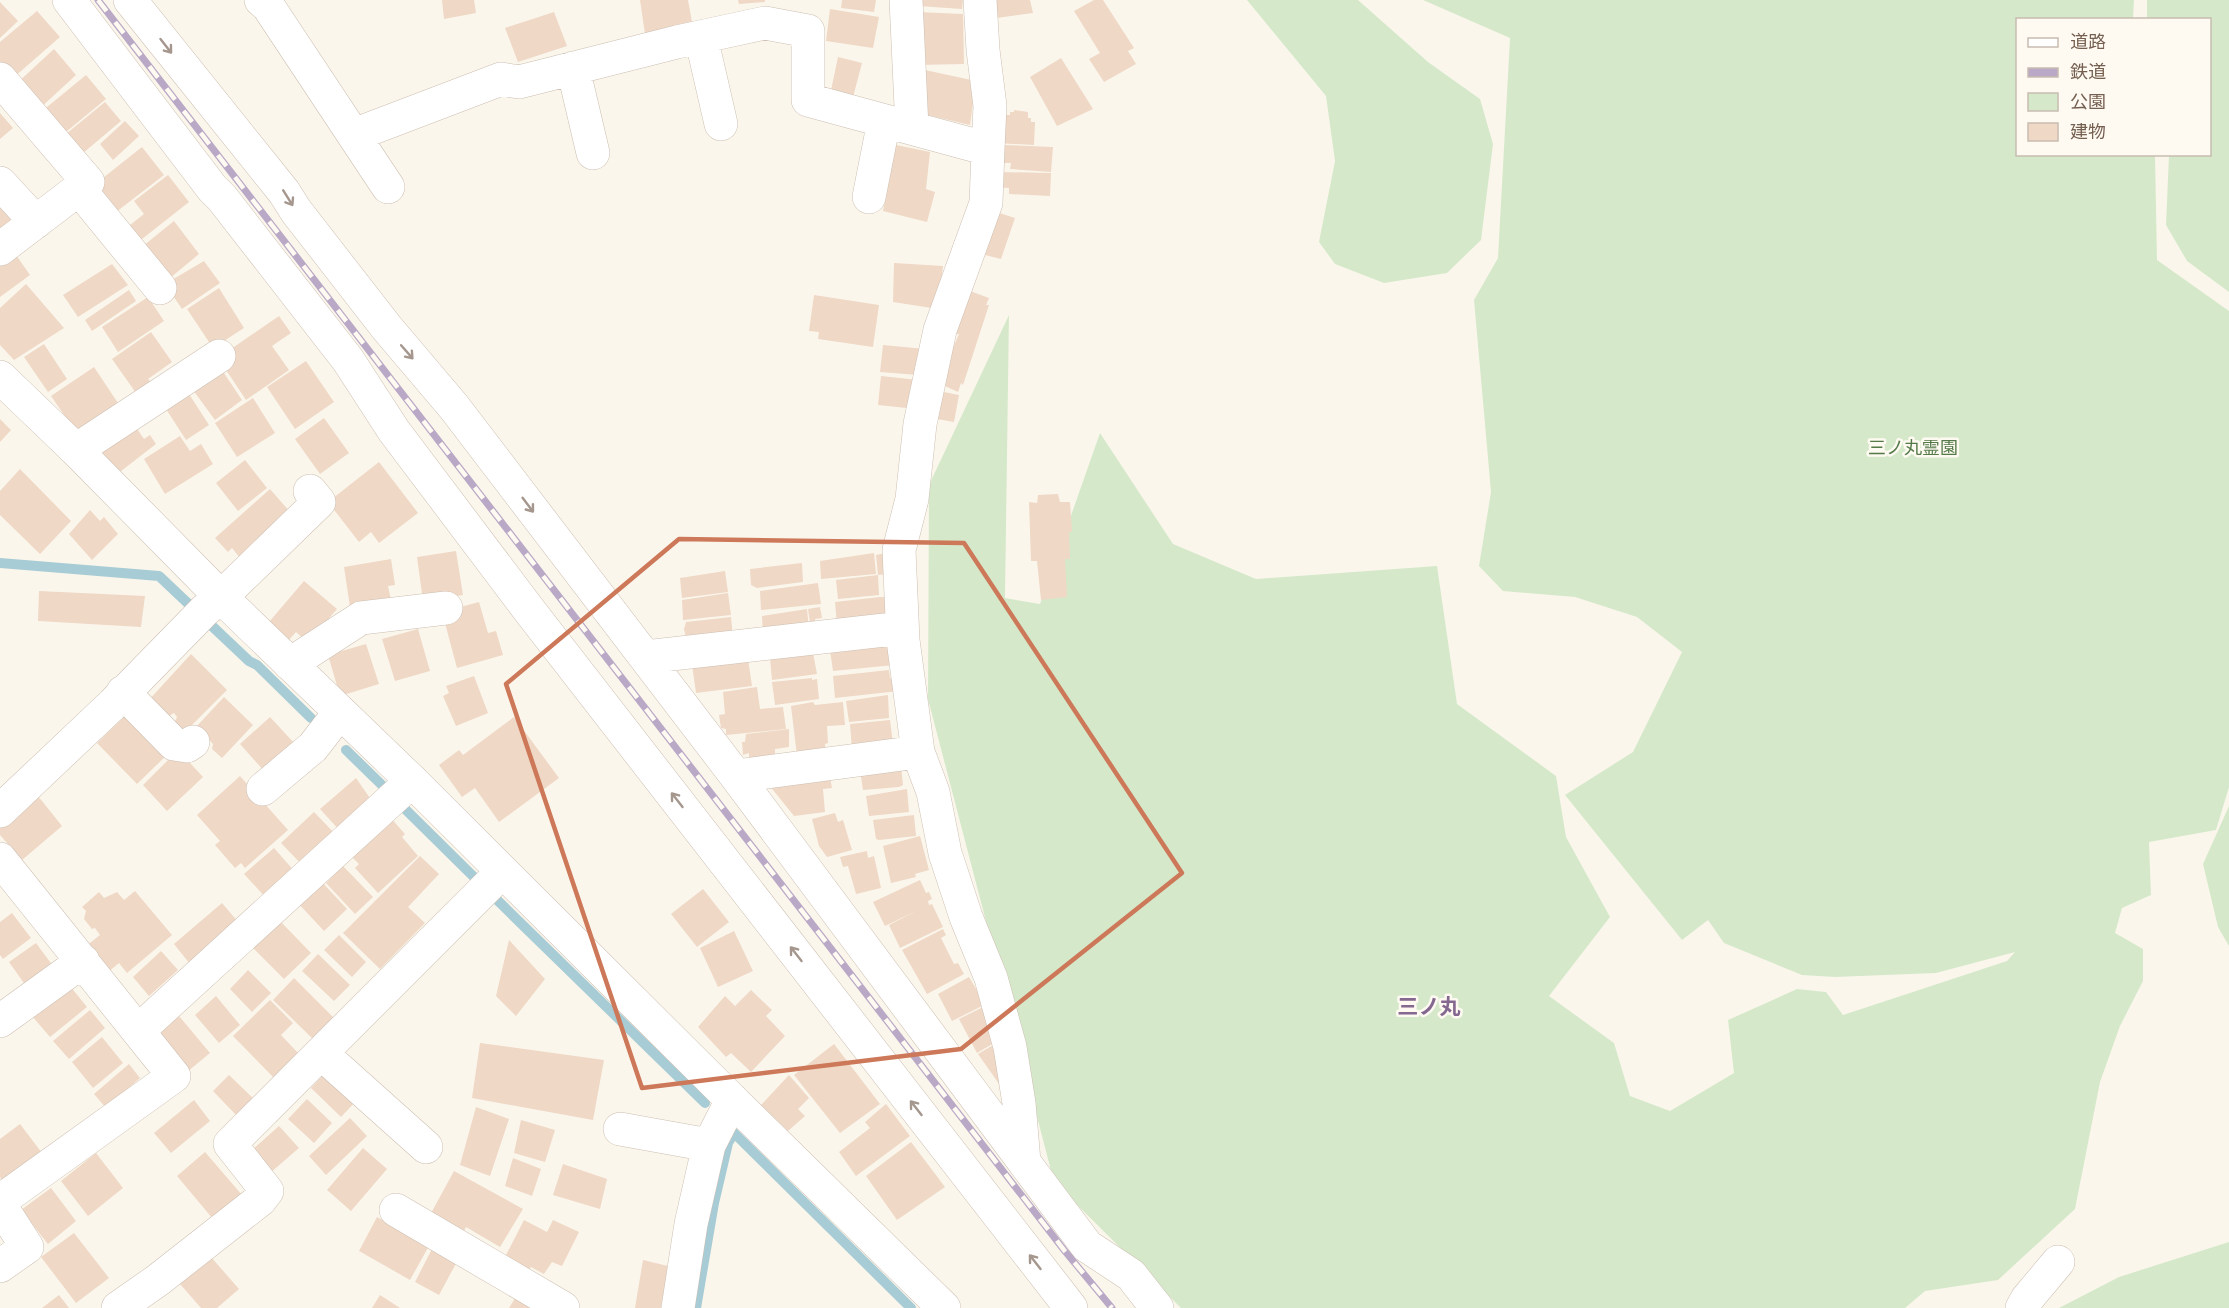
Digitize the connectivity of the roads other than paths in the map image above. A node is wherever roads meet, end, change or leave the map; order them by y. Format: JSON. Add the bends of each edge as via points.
{"nodes":[{"id":1,"x":69,"y":0,"type":"edge"},
{"id":2,"x":130,"y":0,"type":"edge"},
{"id":3,"x":261,"y":0,"type":"edge"},
{"id":4,"x":906,"y":0,"type":"edge"},
{"id":5,"x":980,"y":0,"type":"edge"},
{"id":6,"x":701,"y":37,"type":"junction"},
{"id":7,"x":573,"y":68,"type":"junction"},
{"id":8,"x":0,"y":79,"type":"edge"},
{"id":9,"x":721,"y":124,"type":"dead end"},
{"id":10,"x":898,"y":125,"type":"junction"},
{"id":11,"x":354,"y":135,"type":"junction"},
{"id":12,"x":988,"y":149,"type":"junction"},
{"id":13,"x":593,"y":153,"type":"dead end"},
{"id":14,"x":0,"y":183,"type":"edge"},
{"id":15,"x":388,"y":187,"type":"dead end"},
{"id":16,"x":80,"y":189,"type":"junction"},
{"id":17,"x":869,"y":197,"type":"dead end"},
{"id":18,"x":36,"y":222,"type":"junction"},
{"id":19,"x":0,"y":249,"type":"edge"},
{"id":20,"x":160,"y":288,"type":"dead end"},
{"id":21,"x":219,"y":356,"type":"dead end"},
{"id":22,"x":0,"y":377,"type":"edge"},
{"id":23,"x":76,"y":450,"type":"junction"},
{"id":24,"x":310,"y":491,"type":"dead end"},
{"id":25,"x":446,"y":608,"type":"dead end"},
{"id":26,"x":205,"y":610,"type":"junction"},
{"id":27,"x":902,"y":628,"type":"junction"},
{"id":28,"x":645,"y":657,"type":"junction"},
{"id":29,"x":290,"y":664,"type":"junction"},
{"id":30,"x":123,"y":692,"type":"junction"},
{"id":31,"x":340,"y":712,"type":"junction"},
{"id":32,"x":192,"y":742,"type":"dead end"},
{"id":33,"x":918,"y":752,"type":"junction"},
{"id":34,"x":736,"y":776,"type":"junction"},
{"id":35,"x":412,"y":781,"type":"junction"},
{"id":36,"x":263,"y":789,"type":"dead end"},
{"id":37,"x":0,"y":811,"type":"edge"},
{"id":38,"x":0,"y":859,"type":"edge"},
{"id":39,"x":502,"y":872,"type":"junction"},
{"id":40,"x":83,"y":961,"type":"junction"},
{"id":41,"x":0,"y":1021,"type":"edge"},
{"id":42,"x":138,"y":1031,"type":"junction"},
{"id":43,"x":321,"y":1053,"type":"junction"},
{"id":44,"x":732,"y":1100,"type":"junction"},
{"id":45,"x":620,"y":1130,"type":"dead end"},
{"id":46,"x":709,"y":1145,"type":"junction"},
{"id":47,"x":426,"y":1147,"type":"dead end"},
{"id":48,"x":1024,"y":1162,"type":"junction"},
{"id":49,"x":0,"y":1203,"type":"edge"},
{"id":50,"x":396,"y":1210,"type":"dead end"},
{"id":51,"x":2058,"y":1262,"type":"dead end"},
{"id":52,"x":0,"y":1266,"type":"edge"},
{"id":53,"x":118,"y":1308,"type":"edge"},
{"id":54,"x":563,"y":1308,"type":"edge"},
{"id":55,"x":678,"y":1308,"type":"edge"},
{"id":56,"x":944,"y":1308,"type":"edge"},
{"id":57,"x":1071,"y":1308,"type":"edge"},
{"id":58,"x":1157,"y":1308,"type":"edge"},
{"id":59,"x":2022,"y":1308,"type":"edge"}],
"edges":[{"from":57,"to":1,"type":"street","one_way":true,"via":[[529,610],[394,431],[348,360]]},
{"from":2,"to":28,"type":"street","one_way":true,"via":[[278,184],[387,328],[454,407]]},
{"from":3,"to":11,"type":"street"},
{"from":4,"to":10,"type":"street"},
{"from":5,"to":12,"type":"street","via":[[990,106]]},
{"from":6,"to":7,"type":"street"},
{"from":6,"to":9,"type":"street"},
{"from":6,"to":10,"type":"street","via":[[765,23],[808,31],[808,100]]},
{"from":7,"to":11,"type":"street","via":[[519,82],[501,80]]},
{"from":7,"to":13,"type":"street"},
{"from":8,"to":16,"type":"street","via":[[88,182]]},
{"from":10,"to":12,"type":"street"},
{"from":10,"to":17,"type":"street"},
{"from":11,"to":15,"type":"street"},
{"from":12,"to":27,"type":"street","via":[[986,202],[940,330],[920,424],[912,499],[899,550]]},
{"from":14,"to":18,"type":"street"},
{"from":16,"to":18,"type":"street"},
{"from":16,"to":20,"type":"street"},
{"from":18,"to":19,"type":"street"},
{"from":21,"to":23,"type":"street"},
{"from":22,"to":23,"type":"street"},
{"from":23,"to":26,"type":"street"},
{"from":24,"to":26,"type":"street","via":[[319,502]]},
{"from":25,"to":29,"type":"street","via":[[361,618]]},
{"from":26,"to":29,"type":"street"},
{"from":26,"to":30,"type":"street"},
{"from":27,"to":28,"type":"street"},
{"from":27,"to":33,"type":"street"},
{"from":28,"to":34,"type":"street"},
{"from":29,"to":31,"type":"street"},
{"from":30,"to":32,"type":"street","via":[[174,744],[187,746]]},
{"from":30,"to":37,"type":"street"},
{"from":31,"to":35,"type":"street"},
{"from":31,"to":36,"type":"street","via":[[313,747]]},
{"from":33,"to":34,"type":"street"},
{"from":33,"to":48,"type":"street","via":[[933,792],[945,853],[991,978],[1010,1047]]},
{"from":34,"to":48,"type":"street"},
{"from":35,"to":39,"type":"street"},
{"from":35,"to":42,"type":"street"},
{"from":38,"to":40,"type":"street"},
{"from":39,"to":43,"type":"street"},
{"from":39,"to":44,"type":"street"},
{"from":40,"to":41,"type":"street"},
{"from":40,"to":42,"type":"street"},
{"from":42,"to":49,"type":"street","via":[[174,1076]]},
{"from":43,"to":47,"type":"street"},
{"from":43,"to":53,"type":"street","via":[[230,1144],[267,1191],[260,1200]]},
{"from":44,"to":46,"type":"street"},
{"from":44,"to":56,"type":"street"},
{"from":45,"to":46,"type":"street"},
{"from":46,"to":55,"type":"street"},
{"from":48,"to":58,"type":"street","via":[[1087,1246],[1131,1275]]},
{"from":49,"to":52,"type":"street","via":[[27,1247]]},
{"from":50,"to":54,"type":"street"},
{"from":51,"to":59,"type":"street"}]}
